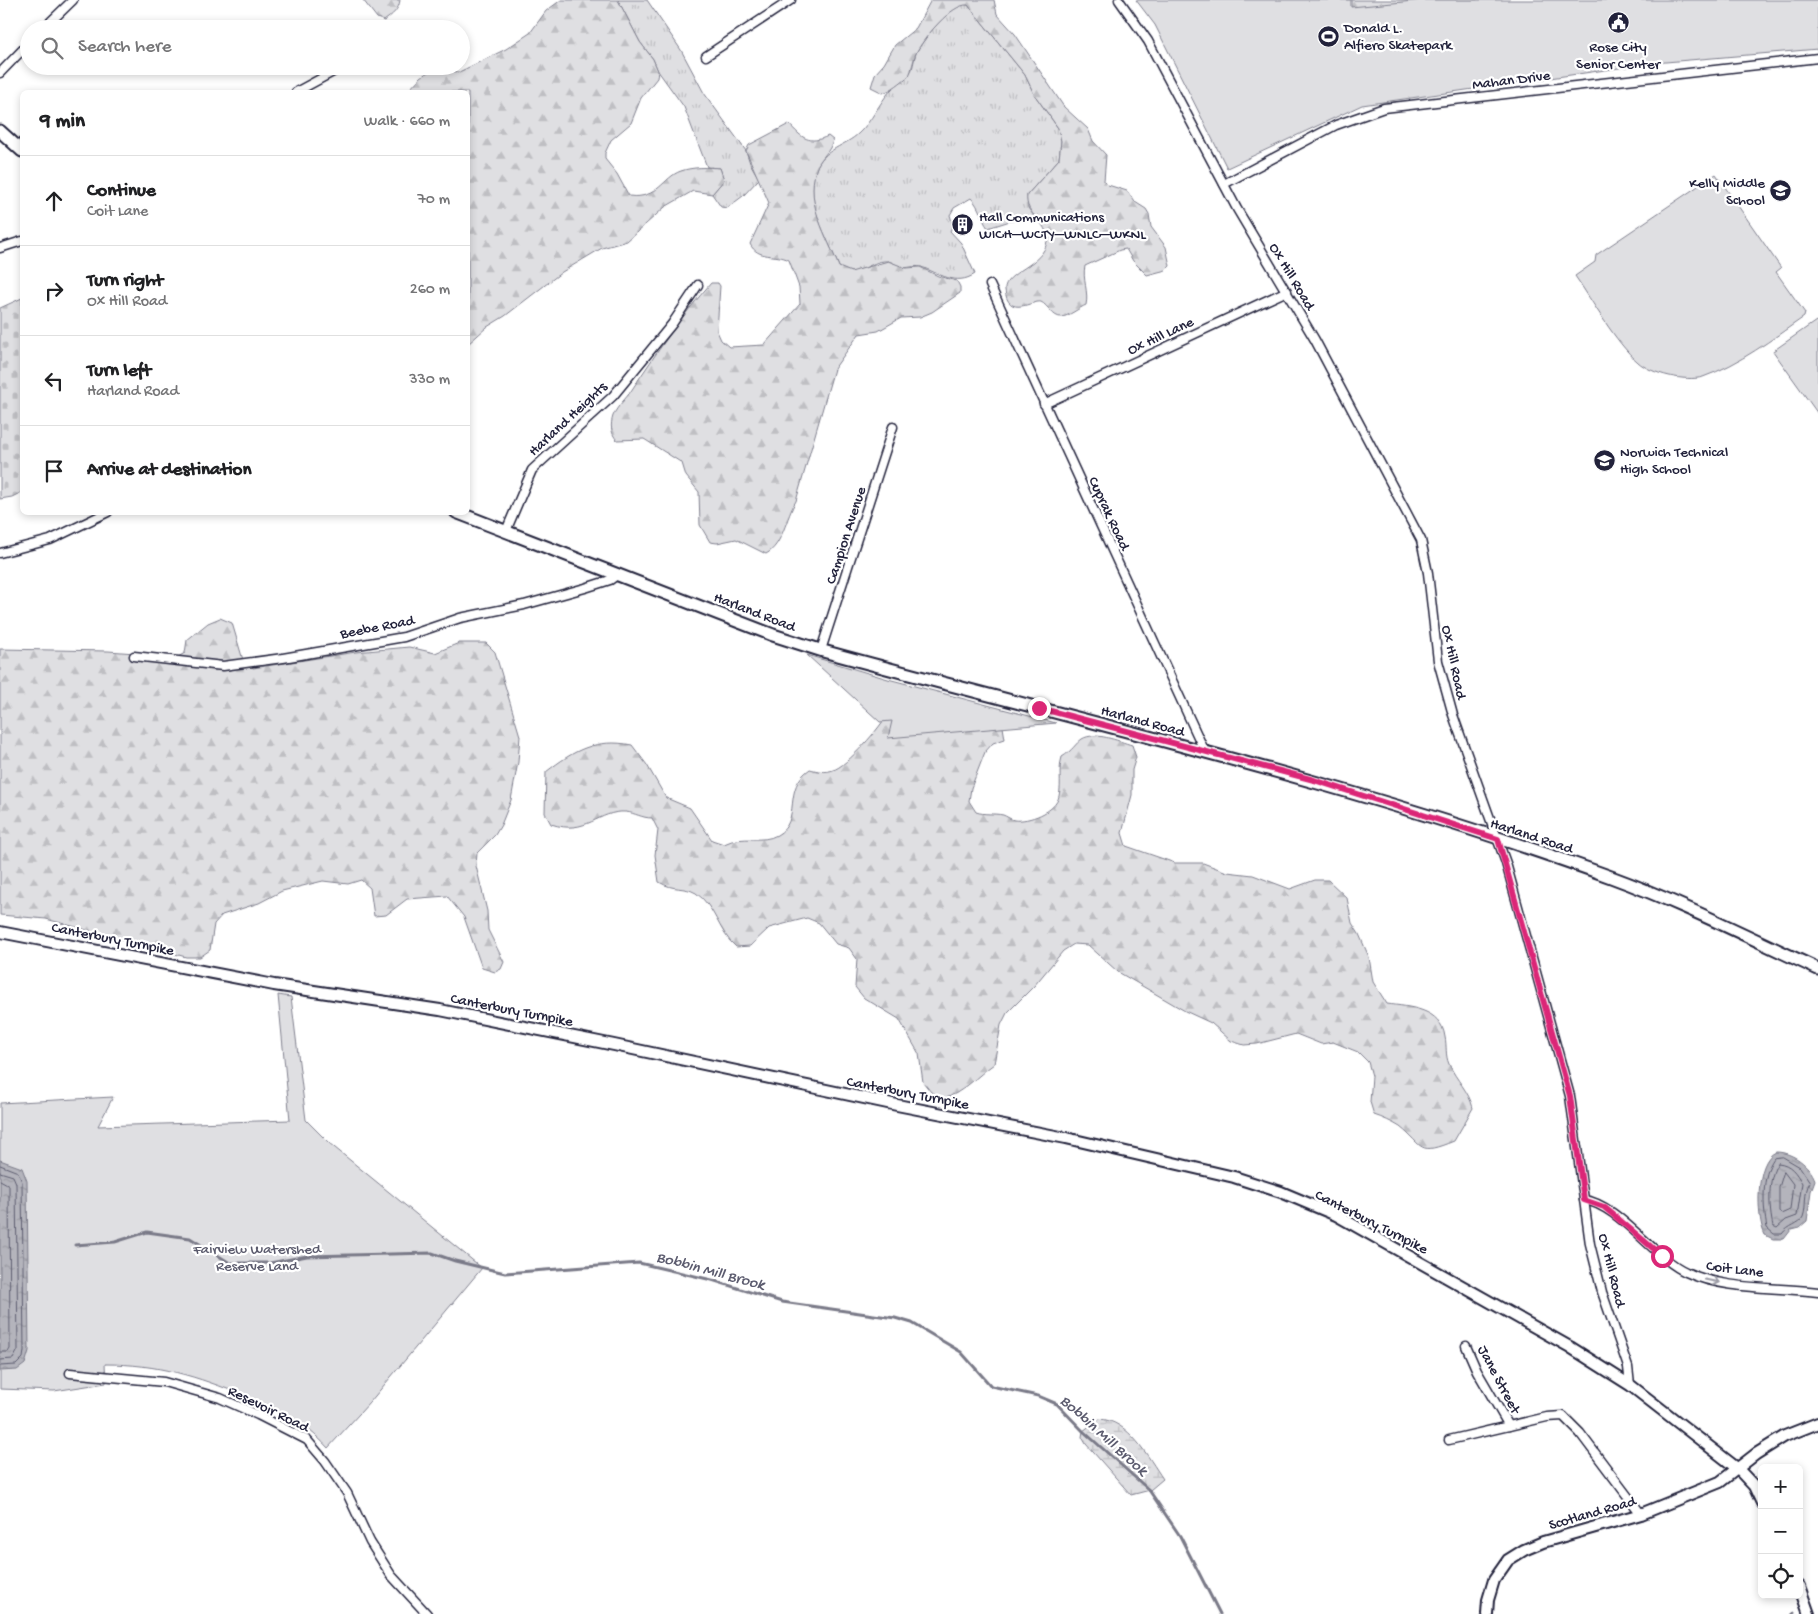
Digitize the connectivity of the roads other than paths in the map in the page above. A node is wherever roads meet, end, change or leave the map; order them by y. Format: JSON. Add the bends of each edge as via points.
{"nodes":[{"id":1,"x":73,"y":0,"type":"edge"},
{"id":2,"x":791,"y":0,"type":"edge"},
{"id":3,"x":1118,"y":0,"type":"edge"},
{"id":4,"x":52,"y":20,"type":"edge"},
{"id":5,"x":20,"y":53,"type":"edge"},
{"id":6,"x":706,"y":56,"type":"dead end"},
{"id":7,"x":1818,"y":58,"type":"edge"},
{"id":8,"x":0,"y":74,"type":"edge"},
{"id":9,"x":327,"y":75,"type":"edge"},
{"id":10,"x":300,"y":90,"type":"edge"},
{"id":11,"x":0,"y":131,"type":"edge"},
{"id":12,"x":20,"y":149,"type":"edge"},
{"id":13,"x":1224,"y":184,"type":"junction"},
{"id":14,"x":20,"y":242,"type":"edge"},
{"id":15,"x":0,"y":248,"type":"edge"},
{"id":16,"x":698,"y":285,"type":"dead end"},
{"id":17,"x":990,"y":285,"type":"dead end"},
{"id":18,"x":1287,"y":290,"type":"junction"},
{"id":19,"x":1044,"y":404,"type":"junction"},
{"id":20,"x":893,"y":427,"type":"dead end"},
{"id":21,"x":102,"y":515,"type":"edge"},
{"id":22,"x":464,"y":515,"type":"edge"},
{"id":23,"x":506,"y":531,"type":"junction"},
{"id":24,"x":0,"y":553,"type":"edge"},
{"id":25,"x":618,"y":574,"type":"junction"},
{"id":26,"x":821,"y":650,"type":"junction"},
{"id":27,"x":134,"y":656,"type":"dead end"},
{"id":28,"x":1205,"y":752,"type":"junction"},
{"id":29,"x":1498,"y":839,"type":"junction"},
{"id":30,"x":0,"y":932,"type":"edge"},
{"id":31,"x":1818,"y":969,"type":"edge"},
{"id":32,"x":1584,"y":1200,"type":"junction"},
{"id":33,"x":1818,"y":1292,"type":"edge"},
{"id":34,"x":1466,"y":1346,"type":"dead end"},
{"id":35,"x":70,"y":1373,"type":"dead end"},
{"id":36,"x":1630,"y":1385,"type":"junction"},
{"id":37,"x":1818,"y":1423,"type":"edge"},
{"id":38,"x":1509,"y":1426,"type":"junction"},
{"id":39,"x":1449,"y":1440,"type":"dead end"},
{"id":40,"x":1738,"y":1469,"type":"junction"},
{"id":41,"x":1758,"y":1494,"type":"edge"},
{"id":42,"x":1642,"y":1514,"type":"junction"},
{"id":43,"x":1803,"y":1597,"type":"edge"},
{"id":44,"x":427,"y":1614,"type":"edge"},
{"id":45,"x":1487,"y":1614,"type":"edge"},
{"id":46,"x":1809,"y":1614,"type":"edge"}],
"edges":[{"from":1,"to":4,"type":"street"},
{"from":2,"to":6,"type":"street"},
{"from":3,"to":13,"type":"street","name":"Ox Hill Road","via":[[1148,41]]},
{"from":5,"to":8,"type":"street"},
{"from":7,"to":13,"type":"street","name":"Mahan Drive","via":[[1384,108],[1336,125]]},
{"from":9,"to":10,"type":"street"},
{"from":11,"to":12,"type":"main road"},
{"from":13,"to":18,"type":"street","name":"Ox Hill Road"},
{"from":14,"to":15,"type":"street"},
{"from":16,"to":23,"type":"street","name":"Harland Heights","via":[[672,324],[613,396],[532,470]]},
{"from":17,"to":19,"type":"street","name":"Cuprak Road"},
{"from":18,"to":19,"type":"street","name":"Ox Hill Lane"},
{"from":18,"to":29,"type":"street","name":"Ox Hill Road","via":[[1421,540],[1441,673],[1453,716]]},
{"from":19,"to":28,"type":"street","name":"Cuprak Road"},
{"from":20,"to":26,"type":"street","name":"Campion Avenue"},
{"from":21,"to":24,"type":"street","via":[[50,540]]},
{"from":22,"to":23,"type":"main road","name":"Harland Road"},
{"from":23,"to":25,"type":"main road","name":"Harland Road"},
{"from":25,"to":26,"type":"main road","name":"Harland Road","via":[[773,635]]},
{"from":25,"to":27,"type":"street","name":"Beebe Road","via":[[585,588],[460,618],[404,637],[283,658],[222,666]]},
{"from":26,"to":28,"type":"main road","name":"Harland Road"},
{"from":28,"to":29,"type":"main road","name":"Harland Road","via":[[1314,780]]},
{"from":29,"to":31,"type":"main road","name":"Harland Road","via":[[1628,884]]},
{"from":29,"to":32,"type":"street","name":"Ox Hill Road","via":[[1570,1096]]},
{"from":30,"to":36,"type":"street","name":"Canterbury Turnpike","via":[[274,985],[440,1010],[556,1033],[1066,1138],[1234,1177],[1336,1215],[1562,1342]]},
{"from":32,"to":33,"type":"street","name":"Coit Lane","one_way":true,"via":[[1604,1207],[1669,1262],[1695,1276],[1718,1283]]},
{"from":32,"to":36,"type":"street","name":"Ox Hill Road","via":[[1590,1244],[1602,1292],[1628,1367]]},
{"from":34,"to":38,"type":"street","name":"Jane Street"},
{"from":35,"to":44,"type":"street","name":"Resevoir Road","via":[[164,1382],[220,1398],[307,1440],[347,1493],[370,1542],[391,1575]]},
{"from":36,"to":40,"type":"street","name":"Canterbury Turnpike"},
{"from":37,"to":40,"type":"street","name":"Scotland Road","via":[[1785,1436]]},
{"from":38,"to":39,"type":"street"},
{"from":38,"to":42,"type":"street","via":[[1552,1416],[1564,1417]]},
{"from":40,"to":41,"type":"street","name":"Canterbury Turnpike"},
{"from":40,"to":42,"type":"street","name":"Scotland Road","via":[[1720,1482]]},
{"from":42,"to":45,"type":"street","name":"Scotland Road","via":[[1543,1542],[1508,1560],[1494,1580]]},
{"from":43,"to":46,"type":"street"}]}
